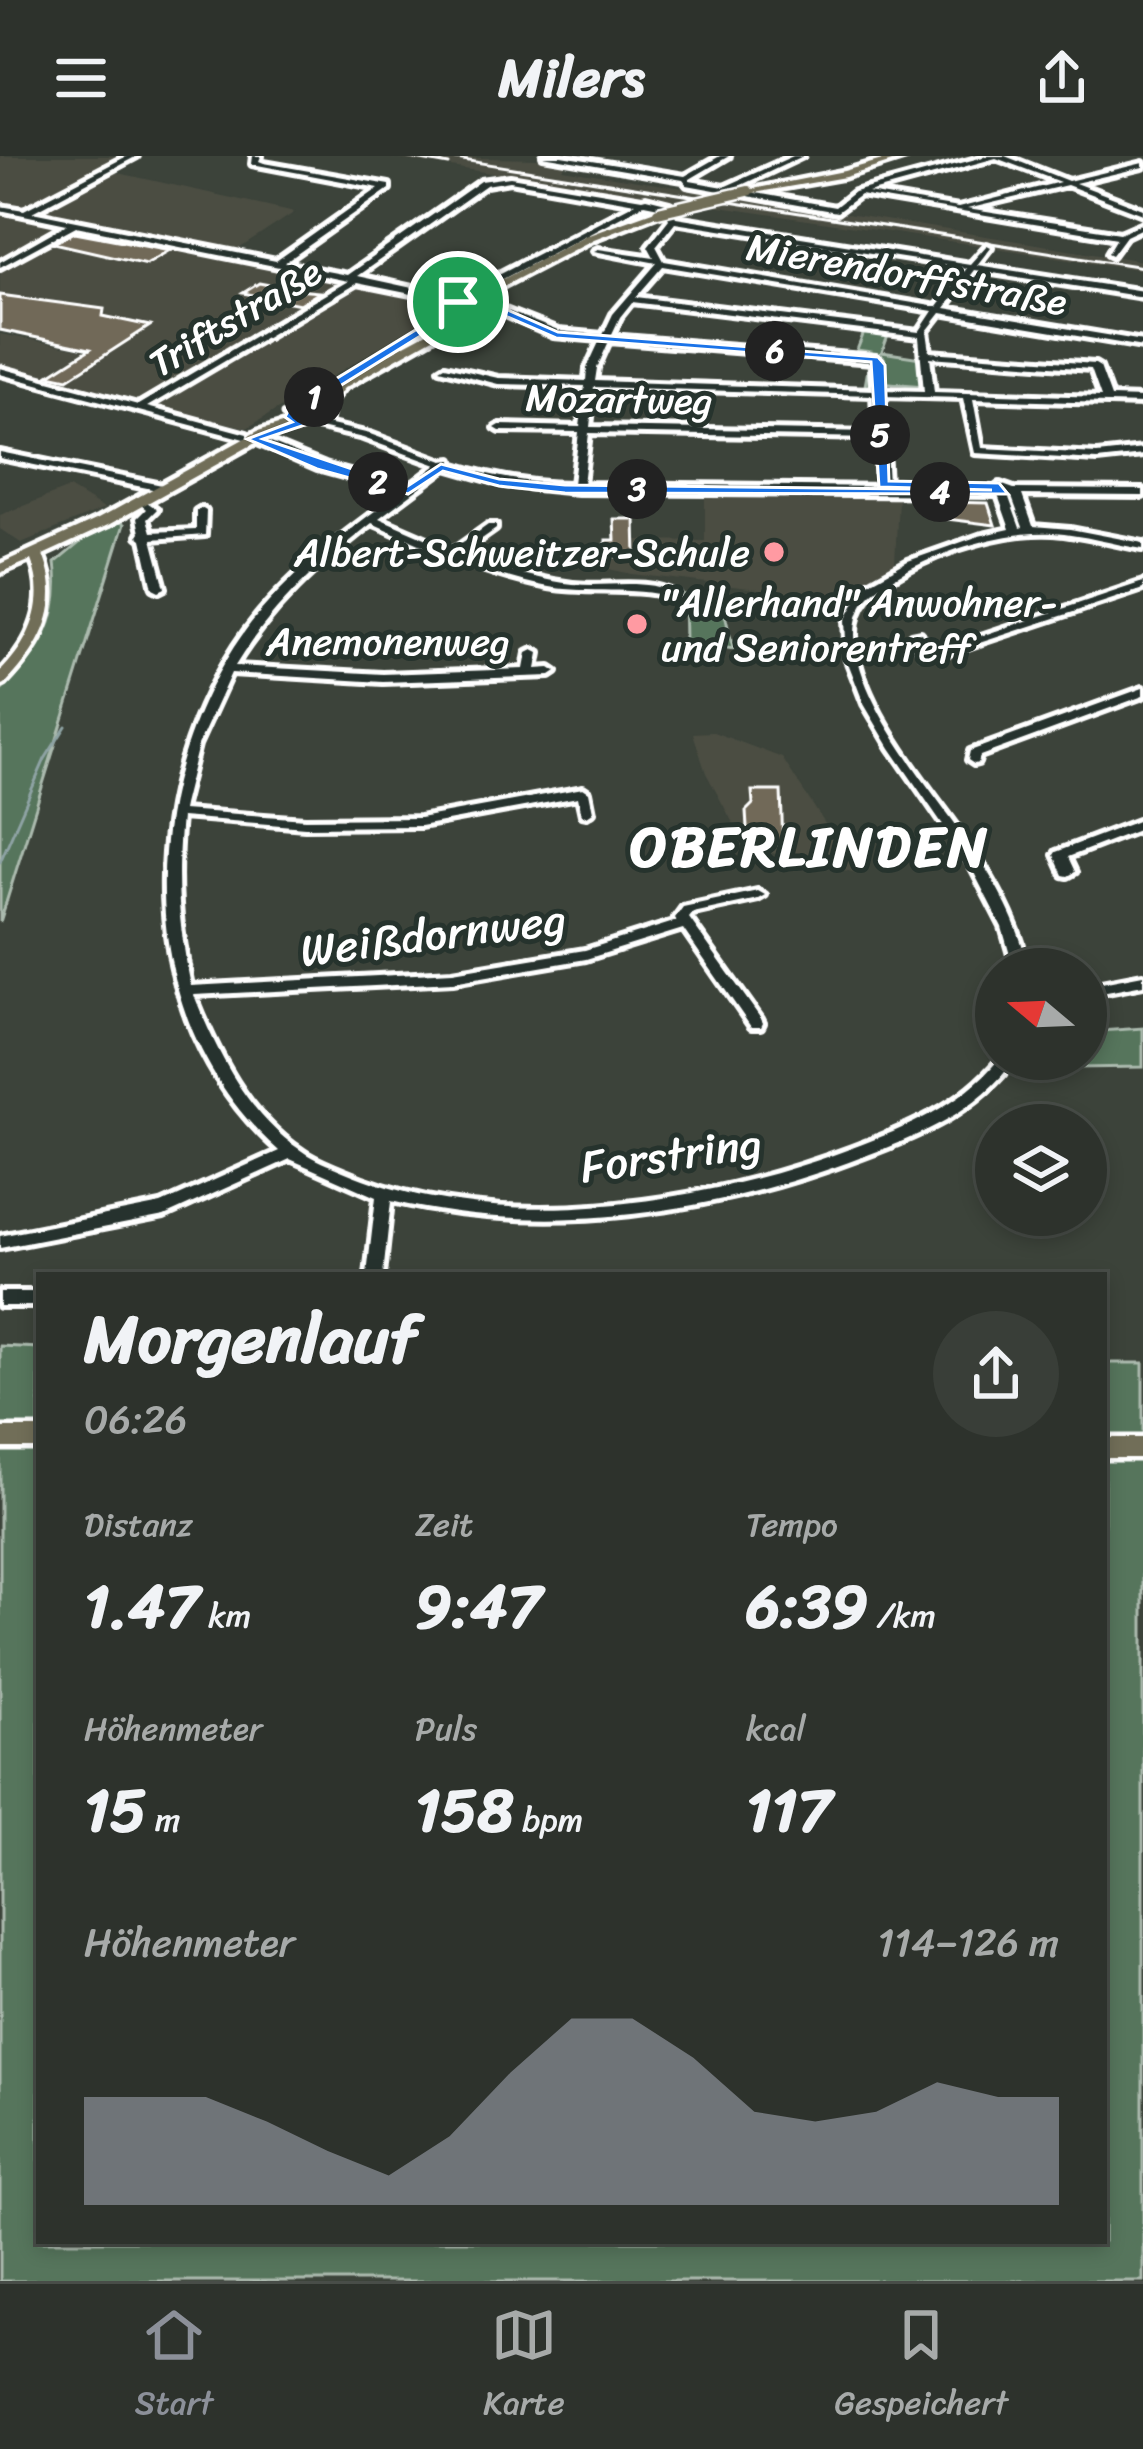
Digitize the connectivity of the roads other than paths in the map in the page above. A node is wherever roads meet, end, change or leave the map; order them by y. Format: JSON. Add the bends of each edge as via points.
{"nodes":[{"id":1,"x":133,"y":156,"type":"edge"},
{"id":2,"x":257,"y":156,"type":"edge"},
{"id":3,"x":547,"y":156,"type":"edge"},
{"id":4,"x":725,"y":156,"type":"edge"},
{"id":5,"x":799,"y":156,"type":"edge"},
{"id":6,"x":906,"y":156,"type":"edge"},
{"id":7,"x":996,"y":156,"type":"edge"},
{"id":8,"x":1115,"y":156,"type":"edge"},
{"id":9,"x":1140,"y":167,"type":"edge"},
{"id":10,"x":686,"y":178,"type":"junction"},
{"id":11,"x":1062,"y":181,"type":"junction"},
{"id":12,"x":720,"y":190,"type":"junction"},
{"id":13,"x":857,"y":194,"type":"junction"},
{"id":14,"x":652,"y":204,"type":"junction"},
{"id":15,"x":0,"y":208,"type":"edge"},
{"id":16,"x":956,"y":210,"type":"junction"},
{"id":17,"x":1143,"y":212,"type":"edge"},
{"id":18,"x":25,"y":213,"type":"junction"},
{"id":19,"x":674,"y":219,"type":"junction"},
{"id":20,"x":76,"y":223,"type":"junction"},
{"id":21,"x":1143,"y":225,"type":"edge"},
{"id":22,"x":1122,"y":236,"type":"junction"},
{"id":23,"x":987,"y":247,"type":"dead end"},
{"id":24,"x":598,"y":251,"type":"dead end"},
{"id":25,"x":1112,"y":253,"type":"dead end"},
{"id":26,"x":280,"y":262,"type":"junction"},
{"id":27,"x":659,"y":262,"type":"junction"},
{"id":28,"x":0,"y":265,"type":"edge"},
{"id":29,"x":972,"y":267,"type":"junction"},
{"id":30,"x":355,"y":278,"type":"junction"},
{"id":31,"x":1143,"y":294,"type":"edge"},
{"id":32,"x":629,"y":299,"type":"junction"},
{"id":33,"x":462,"y":305,"type":"junction"},
{"id":34,"x":938,"y":310,"type":"junction"},
{"id":35,"x":923,"y":334,"type":"junction"},
{"id":36,"x":606,"y":338,"type":"junction"},
{"id":37,"x":1143,"y":344,"type":"edge"},
{"id":38,"x":925,"y":353,"type":"junction"},
{"id":39,"x":446,"y":369,"type":"dead end"},
{"id":40,"x":0,"y":371,"type":"edge"},
{"id":41,"x":591,"y":383,"type":"junction"},
{"id":42,"x":880,"y":390,"type":"junction"},
{"id":43,"x":929,"y":392,"type":"junction"},
{"id":44,"x":967,"y":394,"type":"junction"},
{"id":45,"x":1107,"y":400,"type":"junction"},
{"id":46,"x":1143,"y":401,"type":"edge"},
{"id":47,"x":141,"y":407,"type":"junction"},
{"id":48,"x":328,"y":411,"type":"junction"},
{"id":49,"x":300,"y":417,"type":"junction"},
{"id":50,"x":500,"y":428,"type":"dead end"},
{"id":51,"x":584,"y":428,"type":"junction"},
{"id":52,"x":880,"y":435,"type":"junction"},
{"id":53,"x":246,"y":440,"type":"junction"},
{"id":54,"x":399,"y":447,"type":"junction"},
{"id":55,"x":1143,"y":452,"type":"edge"},
{"id":56,"x":0,"y":455,"type":"edge"},
{"id":57,"x":445,"y":465,"type":"junction"},
{"id":58,"x":884,"y":484,"type":"junction"},
{"id":59,"x":578,"y":486,"type":"junction"},
{"id":60,"x":162,"y":488,"type":"junction"},
{"id":61,"x":1005,"y":490,"type":"junction"},
{"id":62,"x":408,"y":491,"type":"junction"},
{"id":63,"x":1143,"y":491,"type":"edge"},
{"id":64,"x":140,"y":501,"type":"junction"},
{"id":65,"x":201,"y":512,"type":"dead end"},
{"id":66,"x":369,"y":518,"type":"junction"},
{"id":67,"x":492,"y":527,"type":"dead end"},
{"id":68,"x":1022,"y":530,"type":"junction"},
{"id":69,"x":142,"y":536,"type":"junction"},
{"id":70,"x":1143,"y":547,"type":"edge"},
{"id":71,"x":455,"y":553,"type":"junction"},
{"id":72,"x":35,"y":554,"type":"junction"},
{"id":73,"x":0,"y":573,"type":"edge"},
{"id":74,"x":35,"y":583,"type":"junction"},
{"id":75,"x":1143,"y":585,"type":"edge"},
{"id":76,"x":158,"y":588,"type":"dead end"},
{"id":77,"x":671,"y":594,"type":"dead end"},
{"id":78,"x":44,"y":604,"type":"junction"},
{"id":79,"x":916,"y":635,"type":"dead end"},
{"id":80,"x":533,"y":652,"type":"dead end"},
{"id":81,"x":25,"y":655,"type":"junction"},
{"id":82,"x":226,"y":669,"type":"junction"},
{"id":83,"x":0,"y":670,"type":"edge"},
{"id":84,"x":530,"y":671,"type":"junction"},
{"id":85,"x":550,"y":672,"type":"dead end"},
{"id":86,"x":0,"y":681,"type":"edge"},
{"id":87,"x":1143,"y":692,"type":"edge"},
{"id":88,"x":974,"y":760,"type":"dead end"},
{"id":89,"x":587,"y":812,"type":"dead end"},
{"id":90,"x":176,"y":813,"type":"junction"},
{"id":91,"x":1143,"y":823,"type":"edge"},
{"id":92,"x":1068,"y":872,"type":"dead end"},
{"id":93,"x":758,"y":895,"type":"dead end"},
{"id":94,"x":684,"y":924,"type":"junction"},
{"id":95,"x":1013,"y":948,"type":"edge"},
{"id":96,"x":1143,"y":980,"type":"edge"},
{"id":97,"x":1107,"y":987,"type":"edge"},
{"id":98,"x":186,"y":992,"type":"junction"},
{"id":99,"x":756,"y":1023,"type":"dead end"},
{"id":100,"x":990,"y":1080,"type":"edge"},
{"id":101,"x":290,"y":1152,"type":"junction"},
{"id":102,"x":384,"y":1194,"type":"junction"},
{"id":103,"x":0,"y":1242,"type":"edge"},
{"id":104,"x":375,"y":1272,"type":"edge"},
{"id":105,"x":0,"y":1299,"type":"edge"},
{"id":106,"x":36,"y":1299,"type":"edge"},
{"id":107,"x":0,"y":1438,"type":"edge"},
{"id":108,"x":36,"y":1438,"type":"edge"},
{"id":109,"x":1107,"y":1448,"type":"edge"},
{"id":110,"x":1143,"y":1448,"type":"edge"}],
"edges":[{"from":1,"to":18,"type":"street"},
{"from":2,"to":26,"type":"street","via":[[262,165],[386,187]]},
{"from":3,"to":10,"type":"street"},
{"from":4,"to":10,"type":"street"},
{"from":5,"to":12,"type":"street"},
{"from":6,"to":14,"type":"main road","bridge":true,"via":[[845,174]]},
{"from":7,"to":11,"type":"street"},
{"from":7,"to":13,"type":"street"},
{"from":8,"to":9,"type":"street"},
{"from":9,"to":11,"type":"street"},
{"from":10,"to":12,"type":"street"},
{"from":11,"to":16,"type":"street"},
{"from":11,"to":17,"type":"street"},
{"from":12,"to":13,"type":"street","via":[[837,210]]},
{"from":13,"to":16,"type":"street"},
{"from":14,"to":19,"type":"street","via":[[670,208]]},
{"from":14,"to":30,"type":"street","name":"Triftstraße","via":[[515,179],[484,183]]},
{"from":14,"to":33,"type":"main road"},
{"from":14,"to":33,"type":"street","via":[[496,279]]},
{"from":15,"to":18,"type":"street"},
{"from":16,"to":22,"type":"street"},
{"from":18,"to":20,"type":"street"},
{"from":19,"to":27,"type":"street","via":[[653,241]]},
{"from":19,"to":29,"type":"street"},
{"from":20,"to":26,"type":"street"},
{"from":20,"to":28,"type":"street"},
{"from":21,"to":22,"type":"street"},
{"from":22,"to":25,"type":"street"},
{"from":23,"to":29,"type":"street"},
{"from":24,"to":27,"type":"street","name":"Mierendorffstraße"},
{"from":26,"to":30,"type":"street"},
{"from":27,"to":32,"type":"street"},
{"from":27,"to":34,"type":"street","name":"Mierendorffstraße"},
{"from":29,"to":31,"type":"street"},
{"from":29,"to":34,"type":"street"},
{"from":30,"to":33,"type":"street"},
{"from":30,"to":47,"type":"street","name":"Triftstraße"},
{"from":32,"to":35,"type":"street"},
{"from":32,"to":36,"type":"street"},
{"from":33,"to":36,"type":"street","via":[[554,334]]},
{"from":33,"to":48,"type":"main road","via":[[340,385]]},
{"from":33,"to":49,"type":"main road"},
{"from":34,"to":35,"type":"street"},
{"from":34,"to":37,"type":"street","name":"Mierendorffstraße"},
{"from":35,"to":38,"type":"street"},
{"from":36,"to":41,"type":"street"},
{"from":36,"to":42,"type":"street","via":[[874,359]]},
{"from":38,"to":43,"type":"street"},
{"from":38,"to":45,"type":"street","via":[[1095,367]]},
{"from":39,"to":41,"type":"street","via":[[491,380]]},
{"from":40,"to":47,"type":"street"},
{"from":41,"to":42,"type":"street"},
{"from":41,"to":51,"type":"street"},
{"from":42,"to":43,"type":"street"},
{"from":42,"to":52,"type":"street"},
{"from":43,"to":44,"type":"street"},
{"from":44,"to":45,"type":"street"},
{"from":44,"to":55,"type":"street","via":[[974,448],[984,453]]},
{"from":45,"to":46,"type":"street"},
{"from":47,"to":53,"type":"street"},
{"from":48,"to":49,"type":"main road"},
{"from":48,"to":54,"type":"street"},
{"from":49,"to":53,"type":"main road"},
{"from":49,"to":54,"type":"street"},
{"from":50,"to":51,"type":"street","name":"Mozartweg"},
{"from":51,"to":52,"type":"street","name":"Mozartweg"},
{"from":51,"to":59,"type":"street"},
{"from":52,"to":58,"type":"street"},
{"from":53,"to":60,"type":"main road"},
{"from":53,"to":62,"type":"street"},
{"from":54,"to":57,"type":"street"},
{"from":56,"to":60,"type":"street"},
{"from":57,"to":59,"type":"street","via":[[499,482]]},
{"from":57,"to":62,"type":"street","name":"Forstring"},
{"from":58,"to":59,"type":"street"},
{"from":58,"to":61,"type":"street"},
{"from":59,"to":61,"type":"street"},
{"from":60,"to":64,"type":"main road"},
{"from":61,"to":63,"type":"street"},
{"from":61,"to":68,"type":"street"},
{"from":62,"to":66,"type":"street","name":"Forstring"},
{"from":64,"to":69,"type":"street","via":[[152,509],[142,518]]},
{"from":64,"to":72,"type":"main road"},
{"from":65,"to":69,"type":"street","via":[[201,533]]},
{"from":66,"to":71,"type":"street"},
{"from":66,"to":82,"type":"street","name":"Forstring","via":[[296,580]]},
{"from":67,"to":71,"type":"street"},
{"from":68,"to":70,"type":"street"},
{"from":68,"to":95,"type":"street","via":[[881,576],[857,603],[851,639],[873,714],[974,860]]},
{"from":69,"to":76,"type":"street"},
{"from":71,"to":77,"type":"street","via":[[559,585],[636,584]]},
{"from":72,"to":73,"type":"main road"},
{"from":72,"to":74,"type":"main road","via":[[22,564]]},
{"from":72,"to":78,"type":"main road"},
{"from":73,"to":74,"type":"main road"},
{"from":74,"to":78,"type":"main road"},
{"from":75,"to":79,"type":"street","via":[[946,650],[925,652]]},
{"from":78,"to":81,"type":"main road"},
{"from":80,"to":84,"type":"street"},
{"from":81,"to":83,"type":"main road"},
{"from":81,"to":86,"type":"main road"},
{"from":82,"to":84,"type":"street","name":"Anemonenweg","via":[[383,678]]},
{"from":82,"to":90,"type":"street","name":"Forstring","via":[[191,749]]},
{"from":84,"to":85,"type":"street","name":"Anemonenweg"},
{"from":87,"to":88,"type":"street"},
{"from":89,"to":90,"type":"street","via":[[583,792],[420,822]]},
{"from":90,"to":98,"type":"street","name":"Forstring","via":[[168,892]]},
{"from":91,"to":92,"type":"street","via":[[1060,855]]},
{"from":93,"to":94,"type":"street","name":"Weißdornweg","via":[[688,910]]},
{"from":94,"to":98,"type":"street","name":"Weißdornweg","via":[[586,954],[453,977]]},
{"from":94,"to":99,"type":"street"},
{"from":96,"to":97,"type":"street"},
{"from":98,"to":101,"type":"street","name":"Forstring","via":[[207,1050]]},
{"from":100,"to":102,"type":"street","name":"Forstring","via":[[956,1107],[826,1166],[698,1200],[481,1210]]},
{"from":101,"to":102,"type":"street","name":"Forstring"},
{"from":101,"to":103,"type":"street","via":[[164,1210]]},
{"from":102,"to":104,"type":"street"},
{"from":105,"to":106,"type":"street"},
{"from":107,"to":108,"type":"main road"},
{"from":109,"to":110,"type":"main road"}]}
